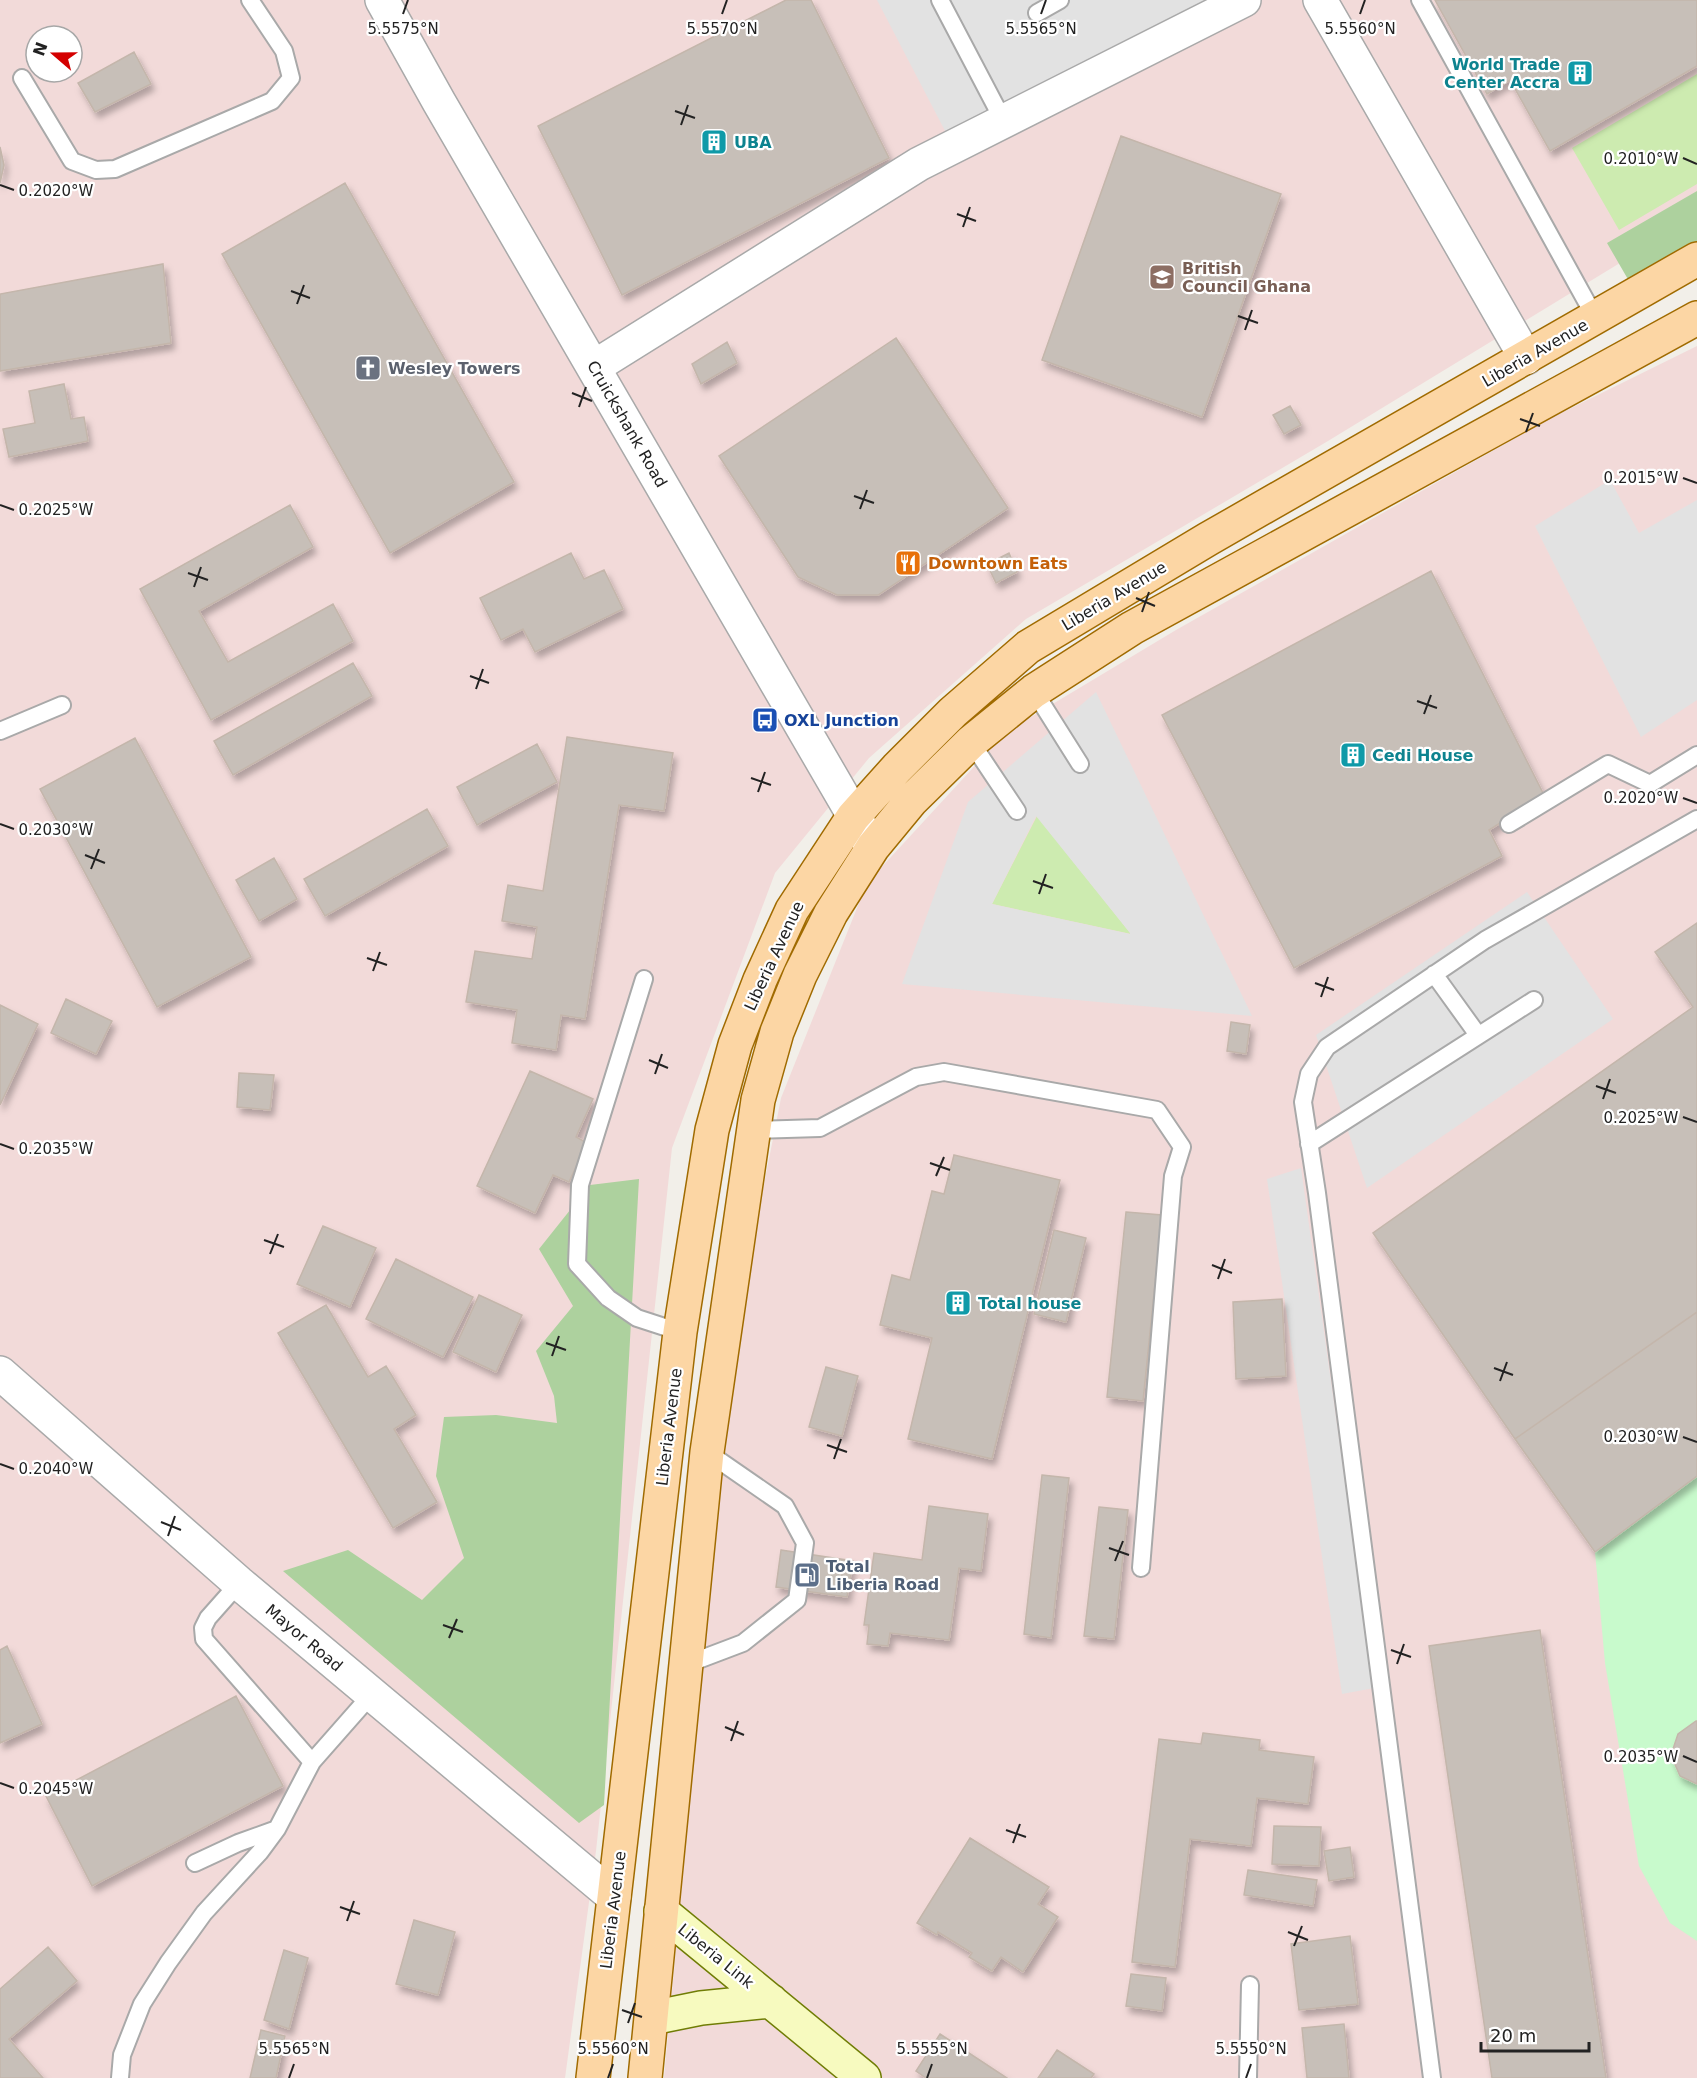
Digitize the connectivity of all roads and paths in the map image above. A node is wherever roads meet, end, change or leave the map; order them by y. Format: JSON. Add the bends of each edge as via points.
{"nodes":[{"id":1,"x":250,"y":0,"type":"edge"},
{"id":2,"x":382,"y":0,"type":"edge"},
{"id":3,"x":940,"y":0,"type":"edge"},
{"id":4,"x":1060,"y":0,"type":"edge"},
{"id":5,"x":1244,"y":0,"type":"edge"},
{"id":6,"x":1320,"y":0,"type":"edge"},
{"id":7,"x":1420,"y":0,"type":"edge"},
{"id":8,"x":1036,"y":13,"type":"dead end"},
{"id":9,"x":22,"y":78,"type":"dead end"},
{"id":10,"x":1004,"y":122,"type":"junction"},
{"id":11,"x":1697,"y":259,"type":"edge"},
{"id":12,"x":1596,"y":318,"type":"junction"},
{"id":13,"x":1697,"y":318,"type":"edge"},
{"id":14,"x":1526,"y":358,"type":"junction"},
{"id":15,"x":594,"y":367,"type":"junction"},
{"id":16,"x":1034,"y":691,"type":"junction"},
{"id":17,"x":62,"y":705,"type":"dead end"},
{"id":18,"x":0,"y":731,"type":"edge"},
{"id":19,"x":971,"y":742,"type":"junction"},
{"id":20,"x":1697,"y":755,"type":"edge"},
{"id":21,"x":1080,"y":764,"type":"dead end"},
{"id":22,"x":1017,"y":811,"type":"dead end"},
{"id":23,"x":853,"y":817,"type":"junction"},
{"id":24,"x":1697,"y":819,"type":"edge"},
{"id":25,"x":1509,"y":824,"type":"dead end"},
{"id":26,"x":873,"y":847,"type":"junction"},
{"id":27,"x":1434,"y":974,"type":"junction"},
{"id":28,"x":644,"y":979,"type":"dead end"},
{"id":29,"x":1534,"y":1000,"type":"dead end"},
{"id":30,"x":1478,"y":1035,"type":"junction"},
{"id":31,"x":754,"y":1130,"type":"junction"},
{"id":32,"x":1310,"y":1144,"type":"junction"},
{"id":33,"x":680,"y":1332,"type":"junction"},
{"id":34,"x":0,"y":1372,"type":"edge"},
{"id":35,"x":707,"y":1452,"type":"junction"},
{"id":36,"x":1141,"y":1568,"type":"dead end"},
{"id":37,"x":239,"y":1583,"type":"junction"},
{"id":38,"x":685,"y":1665,"type":"junction"},
{"id":39,"x":371,"y":1695,"type":"junction"},
{"id":40,"x":312,"y":1762,"type":"junction"},
{"id":41,"x":277,"y":1829,"type":"junction"},
{"id":42,"x":195,"y":1863,"type":"dead end"},
{"id":43,"x":614,"y":1897,"type":"junction"},
{"id":44,"x":661,"y":1911,"type":"junction"},
{"id":45,"x":1250,"y":1985,"type":"dead end"},
{"id":46,"x":771,"y":2001,"type":"junction"},
{"id":47,"x":652,"y":2018,"type":"junction"},
{"id":48,"x":120,"y":2078,"type":"edge"},
{"id":49,"x":593,"y":2078,"type":"edge"},
{"id":50,"x":645,"y":2078,"type":"edge"},
{"id":51,"x":864,"y":2078,"type":"edge"},
{"id":52,"x":1248,"y":2078,"type":"edge"},
{"id":53,"x":1432,"y":2078,"type":"edge"}],
"edges":[{"from":1,"to":9,"type":"lane","via":[[284,51],[291,78],[272,101],[115,169],[96,170],[72,161]]},
{"from":2,"to":15,"type":"street","name":"Cruickshank Road"},
{"from":3,"to":10,"type":"lane"},
{"from":4,"to":8,"type":"lane"},
{"from":5,"to":10,"type":"street"},
{"from":6,"to":14,"type":"street"},
{"from":7,"to":12,"type":"lane"},
{"from":10,"to":15,"type":"street","via":[[920,164]]},
{"from":11,"to":12,"type":"main road","name":"Liberia Avenue"},
{"from":12,"to":14,"type":"main road","name":"Liberia Avenue"},
{"from":13,"to":16,"type":"main road","name":"Liberia Avenue","via":[[1132,628]]},
{"from":14,"to":23,"type":"main road","name":"Liberia Avenue","via":[[1208,539],[1028,647],[954,712]]},
{"from":15,"to":23,"type":"street","name":"Cruickshank Road"},
{"from":16,"to":19,"type":"main road","name":"Liberia Avenue"},
{"from":16,"to":21,"type":"lane"},
{"from":17,"to":18,"type":"lane"},
{"from":19,"to":22,"type":"lane"},
{"from":19,"to":26,"type":"main road","name":"Liberia Avenue","via":[[911,801]]},
{"from":20,"to":25,"type":"lane","via":[[1650,784],[1608,764]]},
{"from":23,"to":26,"type":"street","name":"Cruickshank Road"},
{"from":23,"to":33,"type":"main road","name":"Liberia Avenue","via":[[792,910],[735,1045],[712,1130]]},
{"from":24,"to":27,"type":"lane","via":[[1485,940]]},
{"from":26,"to":31,"type":"main road","name":"Liberia Avenue","via":[[831,913],[800,975],[777,1032]]},
{"from":27,"to":30,"type":"lane"},
{"from":27,"to":32,"type":"lane","via":[[1327,1047],[1309,1074],[1303,1102]]},
{"from":28,"to":33,"type":"lane","via":[[580,1185],[577,1264],[608,1298],[637,1318]]},
{"from":29,"to":30,"type":"lane"},
{"from":30,"to":32,"type":"lane"},
{"from":31,"to":35,"type":"main road","name":"Liberia Avenue"},
{"from":31,"to":36,"type":"lane","via":[[820,1128],[916,1077],[944,1072],[1156,1110],[1182,1147],[1173,1176]]},
{"from":32,"to":53,"type":"lane"},
{"from":33,"to":43,"type":"main road","name":"Liberia Avenue"},
{"from":34,"to":37,"type":"street","name":"Mayor Road"},
{"from":35,"to":38,"type":"main road","name":"Liberia Avenue"},
{"from":35,"to":38,"type":"lane","via":[[785,1506],[806,1543],[797,1600],[743,1643]]},
{"from":37,"to":39,"type":"street","name":"Mayor Road"},
{"from":37,"to":40,"type":"lane","via":[[208,1618],[203,1628],[204,1639]]},
{"from":38,"to":44,"type":"main road","name":"Liberia Avenue"},
{"from":39,"to":40,"type":"lane"},
{"from":39,"to":43,"type":"street","name":"Mayor Road"},
{"from":40,"to":41,"type":"lane"},
{"from":41,"to":42,"type":"lane"},
{"from":41,"to":48,"type":"lane","via":[[204,1913],[147,1995],[122,2055]]},
{"from":43,"to":49,"type":"main road","name":"Liberia Avenue"},
{"from":44,"to":46,"type":"street","name":"Liberia Link"},
{"from":44,"to":47,"type":"main road","name":"Liberia Avenue"},
{"from":45,"to":52,"type":"lane"},
{"from":46,"to":47,"type":"street","name":"Liberia Link"},
{"from":46,"to":51,"type":"street","name":"Liberia Link"},
{"from":47,"to":50,"type":"main road","name":"Liberia Avenue"}]}
